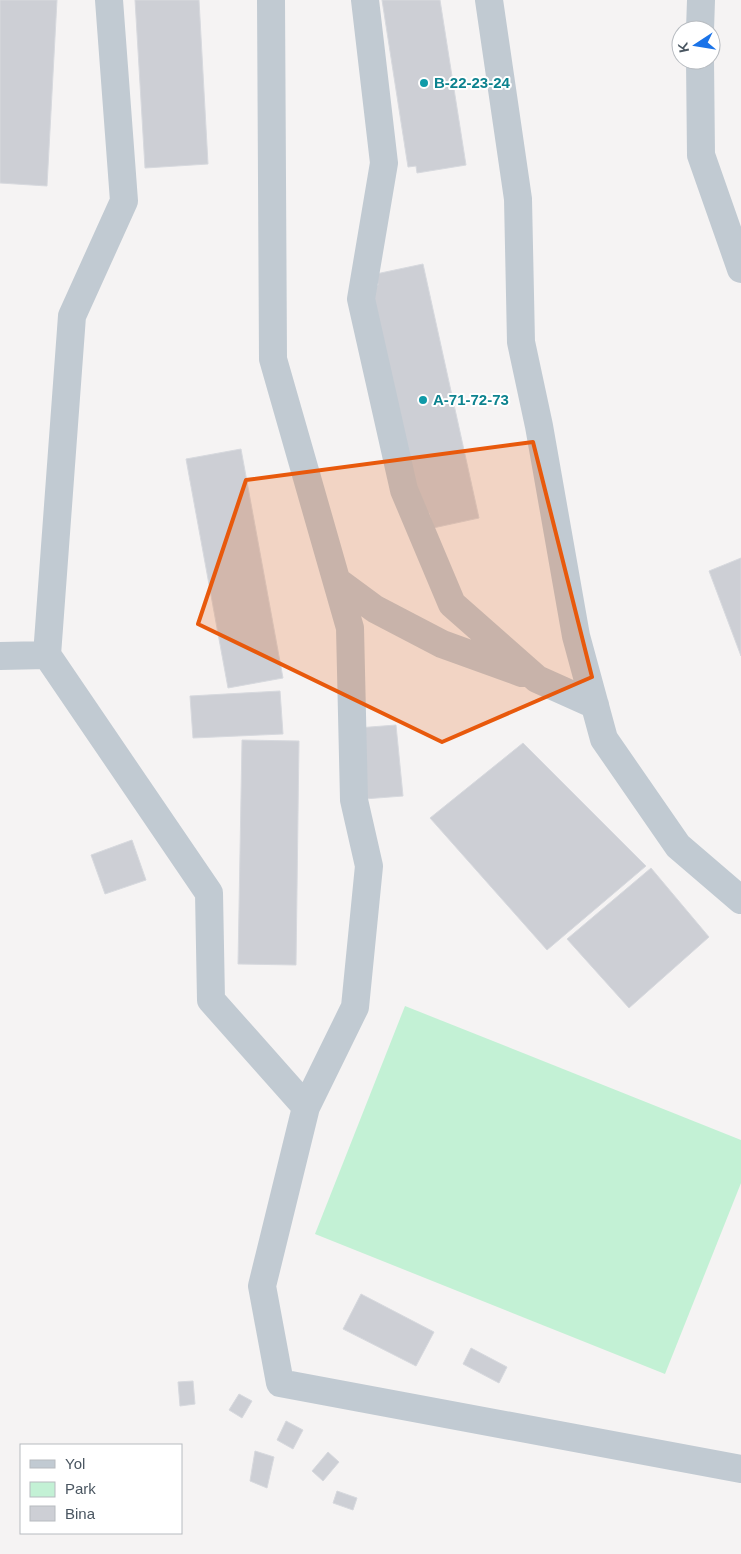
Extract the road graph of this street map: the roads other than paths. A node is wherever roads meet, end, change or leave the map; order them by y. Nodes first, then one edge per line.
1 (109, 0) edge
2 (271, 0) edge
3 (365, 0) edge
4 (489, 0) edge
5 (701, 0) edge
6 (700, 20) edge
7 (700, 70) edge
8 (741, 269) edge
9 (337, 581) junction
10 (0, 656) edge
11 (47, 656) junction
12 (537, 678) junction
13 (595, 705) junction
14 (741, 900) edge
15 (306, 1108) junction
16 (741, 1469) edge

1 - 11 street
2 - 9 street
3 - 12 street
4 - 13 street
5 - 6 street
7 - 8 street
9 - 12 street
9 - 15 street
10 - 11 street
11 - 15 street
12 - 13 street
13 - 14 street
15 - 16 street

